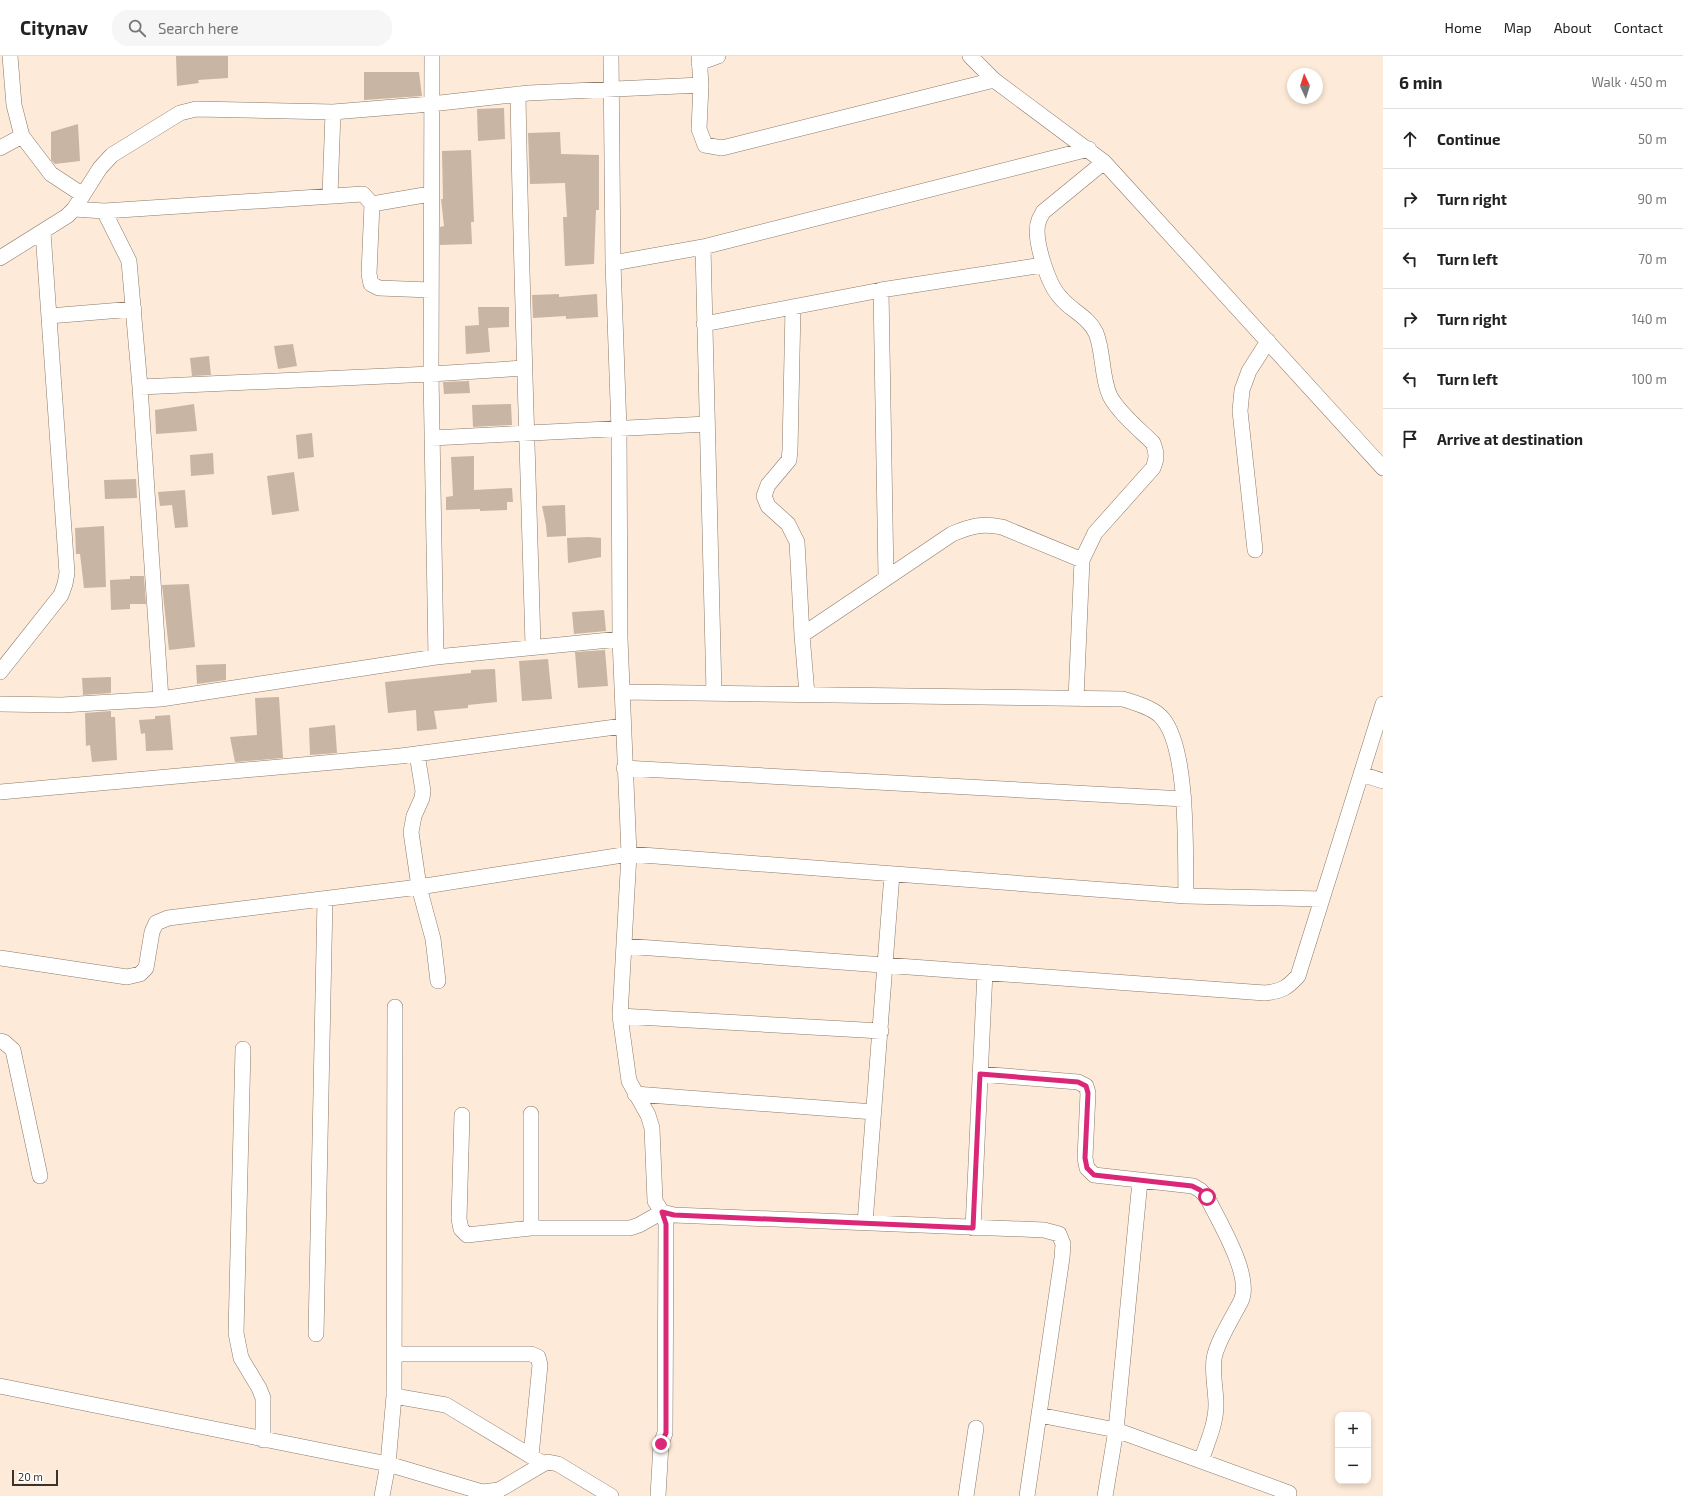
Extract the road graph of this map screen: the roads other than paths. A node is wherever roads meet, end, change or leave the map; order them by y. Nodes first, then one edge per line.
1 (10, 56) edge
2 (432, 56) edge
3 (611, 56) edge
4 (718, 56) edge
5 (970, 56) edge
6 (699, 59) edge
7 (994, 80) junction
8 (701, 85) junction
9 (611, 88) junction
10 (518, 94) junction
11 (431, 104) junction
12 (333, 112) junction
13 (22, 136) junction
14 (0, 148) edge
15 (1089, 149) junction
16 (1104, 162) junction
17 (430, 194) junction
18 (83, 195) junction
19 (330, 196) junction
20 (372, 204) junction
21 (74, 209) junction
22 (104, 211) junction
23 (43, 232) junction
24 (703, 247) junction
25 (0, 258) edge
26 (613, 263) junction
27 (1043, 265) junction
28 (430, 290) junction
29 (881, 290) junction
30 (793, 307) junction
31 (134, 309) junction
32 (49, 316) junction
33 (704, 324) junction
34 (1268, 341) junction
35 (524, 368) junction
36 (431, 374) junction
37 (140, 387) junction
38 (707, 424) junction
39 (619, 429) junction
40 (527, 432) junction
41 (432, 438) junction
42 (1383, 468) edge
43 (1255, 550) dead end
44 (1082, 560) junction
45 (886, 578) junction
46 (802, 635) junction
47 (620, 639) junction
48 (532, 646) junction
49 (436, 657) junction
50 (0, 672) edge
51 (623, 692) junction
52 (714, 693) junction
53 (807, 694) junction
54 (161, 699) junction
55 (1076, 699) junction
56 (0, 704) edge
57 (1383, 704) edge
58 (623, 726) junction
59 (417, 754) junction
60 (624, 768) junction
61 (1361, 774) junction
62 (1383, 781) edge
63 (0, 792) edge
64 (1184, 799) junction
65 (629, 854) junction
66 (892, 874) junction
67 (419, 887) junction
68 (1186, 896) junction
69 (325, 899) junction
70 (1322, 899) junction
71 (624, 946) junction
72 (0, 958) edge
73 (886, 965) junction
74 (985, 972) junction
75 (438, 981) dead end
76 (395, 1007) dead end
77 (620, 1016) junction
78 (881, 1030) junction
79 (0, 1041) edge
80 (243, 1050) dead end
81 (980, 1074) junction
82 (635, 1094) junction
83 (874, 1112) junction
84 (531, 1114) dead end
85 (462, 1115) dead end
86 (40, 1176) dead end
87 (1140, 1181) junction
88 (662, 1212) junction
89 (865, 1223) junction
90 (531, 1228) junction
91 (973, 1228) junction
92 (316, 1334) dead end
93 (394, 1354) junction
94 (0, 1386) edge
95 (394, 1396) junction
96 (1039, 1415) junction
97 (976, 1428) dead end
98 (1116, 1430) junction
99 (263, 1440) junction
100 (537, 1460) junction
101 (1200, 1461) junction
102 (388, 1464) junction
103 (1289, 1493) dead end
104 (382, 1496) edge
105 (611, 1496) edge
106 (658, 1496) edge
107 (966, 1496) edge
108 (1027, 1496) edge
109 (1105, 1496) edge

1 - 13 street
2 - 11 street
3 - 9 street
4 - 6 street
5 - 7 street
6 - 8 street
7 - 8 street
7 - 15 street
8 - 9 street
9 - 10 street
9 - 26 street
10 - 11 street
10 - 35 street
11 - 12 street
11 - 17 street
12 - 18 street
12 - 19 street
13 - 14 street
13 - 18 street
15 - 16 street
15 - 24 street
16 - 27 street
16 - 34 street
17 - 20 street
17 - 28 street
18 - 21 street
19 - 20 street
19 - 22 street
20 - 28 street
21 - 22 street
21 - 23 street
22 - 31 street
23 - 25 street
23 - 32 street
24 - 26 street
24 - 33 street
26 - 39 street
27 - 29 street
27 - 44 street
28 - 36 street
29 - 30 street
29 - 45 street
30 - 33 street
30 - 46 street
31 - 32 street
31 - 37 street
32 - 50 street
33 - 38 street
34 - 42 street
34 - 43 street
35 - 36 street
35 - 40 street
36 - 37 street
36 - 41 street
37 - 54 street
38 - 39 street
38 - 52 street
39 - 40 street
39 - 47 street
40 - 41 street
40 - 48 street
41 - 49 street
44 - 45 street
44 - 55 street
45 - 46 street
46 - 53 street
47 - 48 street
47 - 51 street
48 - 49 street
49 - 54 street
51 - 52 street
51 - 58 street
52 - 53 street
53 - 55 street
54 - 56 street
55 - 64 street
57 - 61 street
58 - 59 street
58 - 60 street
59 - 63 street
59 - 67 street
60 - 64 street
60 - 65 street
61 - 62 street
61 - 70 street
64 - 68 street
65 - 66 street
65 - 67 street
65 - 71 street
66 - 68 street
66 - 73 street
67 - 69 street
67 - 75 street
68 - 70 street
69 - 72 street
69 - 92 street
70 - 74 street
71 - 73 street
71 - 77 street
73 - 74 street
73 - 78 street
74 - 81 street
76 - 93 street
77 - 78 street
77 - 82 street
78 - 83 street
79 - 86 street
80 - 99 street
81 - 87 street
81 - 91 street
82 - 83 street
82 - 88 street
83 - 89 street
84 - 90 street
85 - 90 street
87 - 98 street
87 - 101 street
88 - 89 street
88 - 90 street
88 - 106 street
89 - 91 street
91 - 96 street
93 - 95 street
93 - 100 street
94 - 99 street
95 - 100 street
95 - 102 street
96 - 98 street
96 - 108 street
97 - 107 street
98 - 101 street
98 - 109 street
99 - 102 street
100 - 102 street
100 - 105 street
101 - 103 street
102 - 104 street

